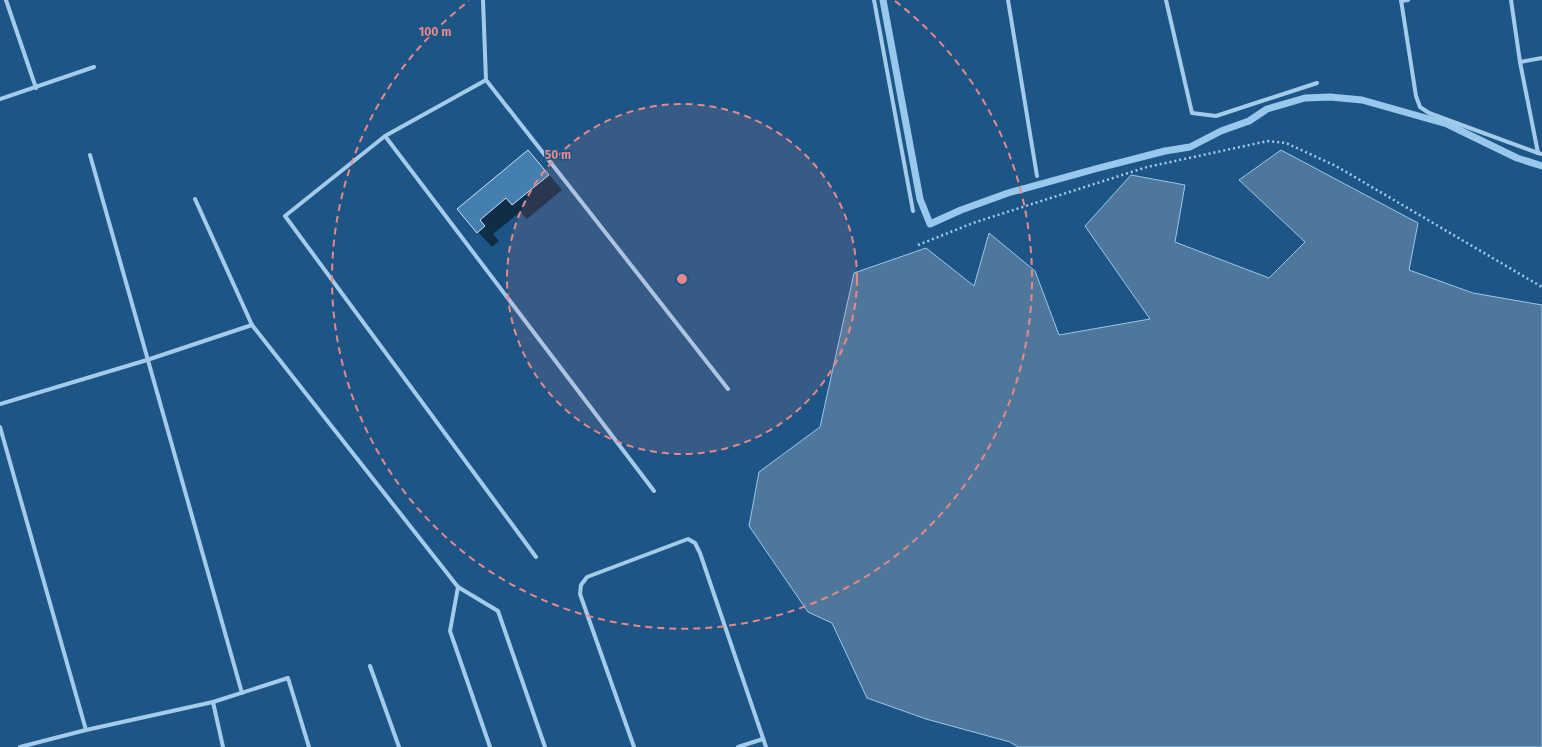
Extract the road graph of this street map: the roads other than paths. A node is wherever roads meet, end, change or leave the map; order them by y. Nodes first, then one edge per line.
1 (6, 0) edge
2 (483, 0) edge
3 (874, 0) edge
4 (1008, 0) edge
5 (1166, 0) edge
6 (1401, 0) edge
7 (1408, 0) edge
8 (1511, 0) edge
9 (1542, 58) edge
10 (1520, 62) junction
11 (94, 67) dead end
12 (486, 80) junction
13 (1317, 83) dead end
14 (36, 88) junction
15 (0, 99) edge
16 (385, 136) junction
17 (1540, 153) edge
18 (90, 155) dead end
19 (1037, 176) dead end
20 (194, 199) dead end
21 (913, 211) dead end
22 (252, 325) junction
23 (147, 360) junction
24 (728, 389) dead end
25 (0, 404) edge
26 (0, 427) edge
27 (654, 491) dead end
28 (536, 557) dead end
29 (458, 588) junction
30 (370, 666) dead end
31 (242, 693) junction
32 (213, 702) junction
33 (86, 730) junction
34 (763, 739) junction
35 (20, 747) edge
36 (223, 747) edge
37 (309, 747) edge
38 (400, 747) edge
39 (490, 747) edge
40 (545, 747) edge
41 (634, 747) edge
42 (738, 747) edge
43 (766, 747) edge

1 - 14 street
2 - 12 street
3 - 21 street
4 - 19 street
5 - 13 street
6 - 7 street
6 - 17 street
8 - 10 street
9 - 10 street
10 - 17 street
11 - 14 street
12 - 16 street
12 - 24 street
14 - 15 street
16 - 27 street
16 - 28 street
18 - 23 street
20 - 22 street
22 - 23 street
22 - 29 street
23 - 25 street
23 - 31 street
26 - 33 street
29 - 39 street
29 - 40 street
30 - 38 street
31 - 32 street
31 - 37 street
32 - 33 street
32 - 36 street
33 - 35 street
34 - 41 street
34 - 42 street
34 - 43 street

